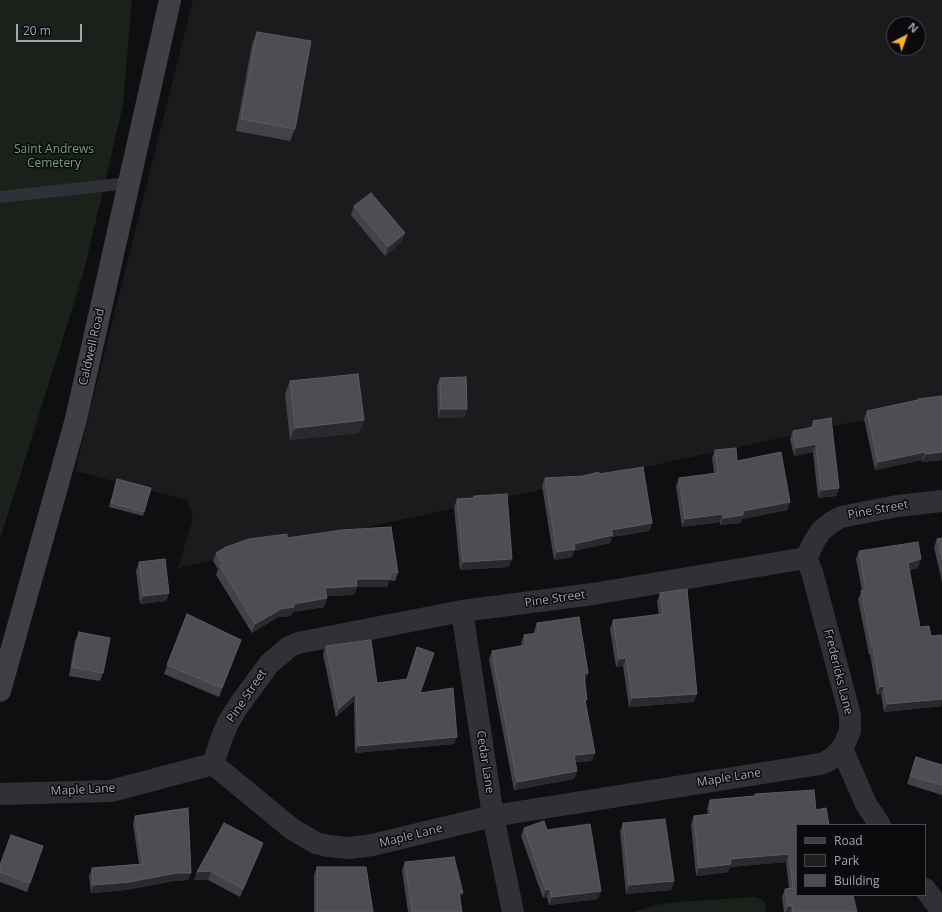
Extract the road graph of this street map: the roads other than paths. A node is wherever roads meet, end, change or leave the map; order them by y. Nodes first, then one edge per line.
1 (170, 0) edge
2 (129, 184) junction
3 (0, 197) edge
4 (942, 501) edge
5 (806, 558) junction
6 (462, 611) junction
7 (0, 691) edge
8 (842, 749) junction
9 (213, 764) junction
10 (0, 794) edge
11 (493, 816) junction
12 (879, 824) edge
13 (926, 890) edge
14 (942, 911) edge
15 (513, 912) edge

1 - 2 street, Caldwell Road
2 - 3 lane
2 - 7 street, Caldwell Road
4 - 5 street, Pine Street
5 - 6 street, Pine Street
5 - 8 street, Fredericks Lane
6 - 9 street, Pine Street
6 - 11 street, Cedar Lane
8 - 11 street, Maple Lane
8 - 12 street
9 - 10 street, Maple Lane
9 - 11 street, Maple Lane
11 - 15 street, Cedar Lane
13 - 14 street

